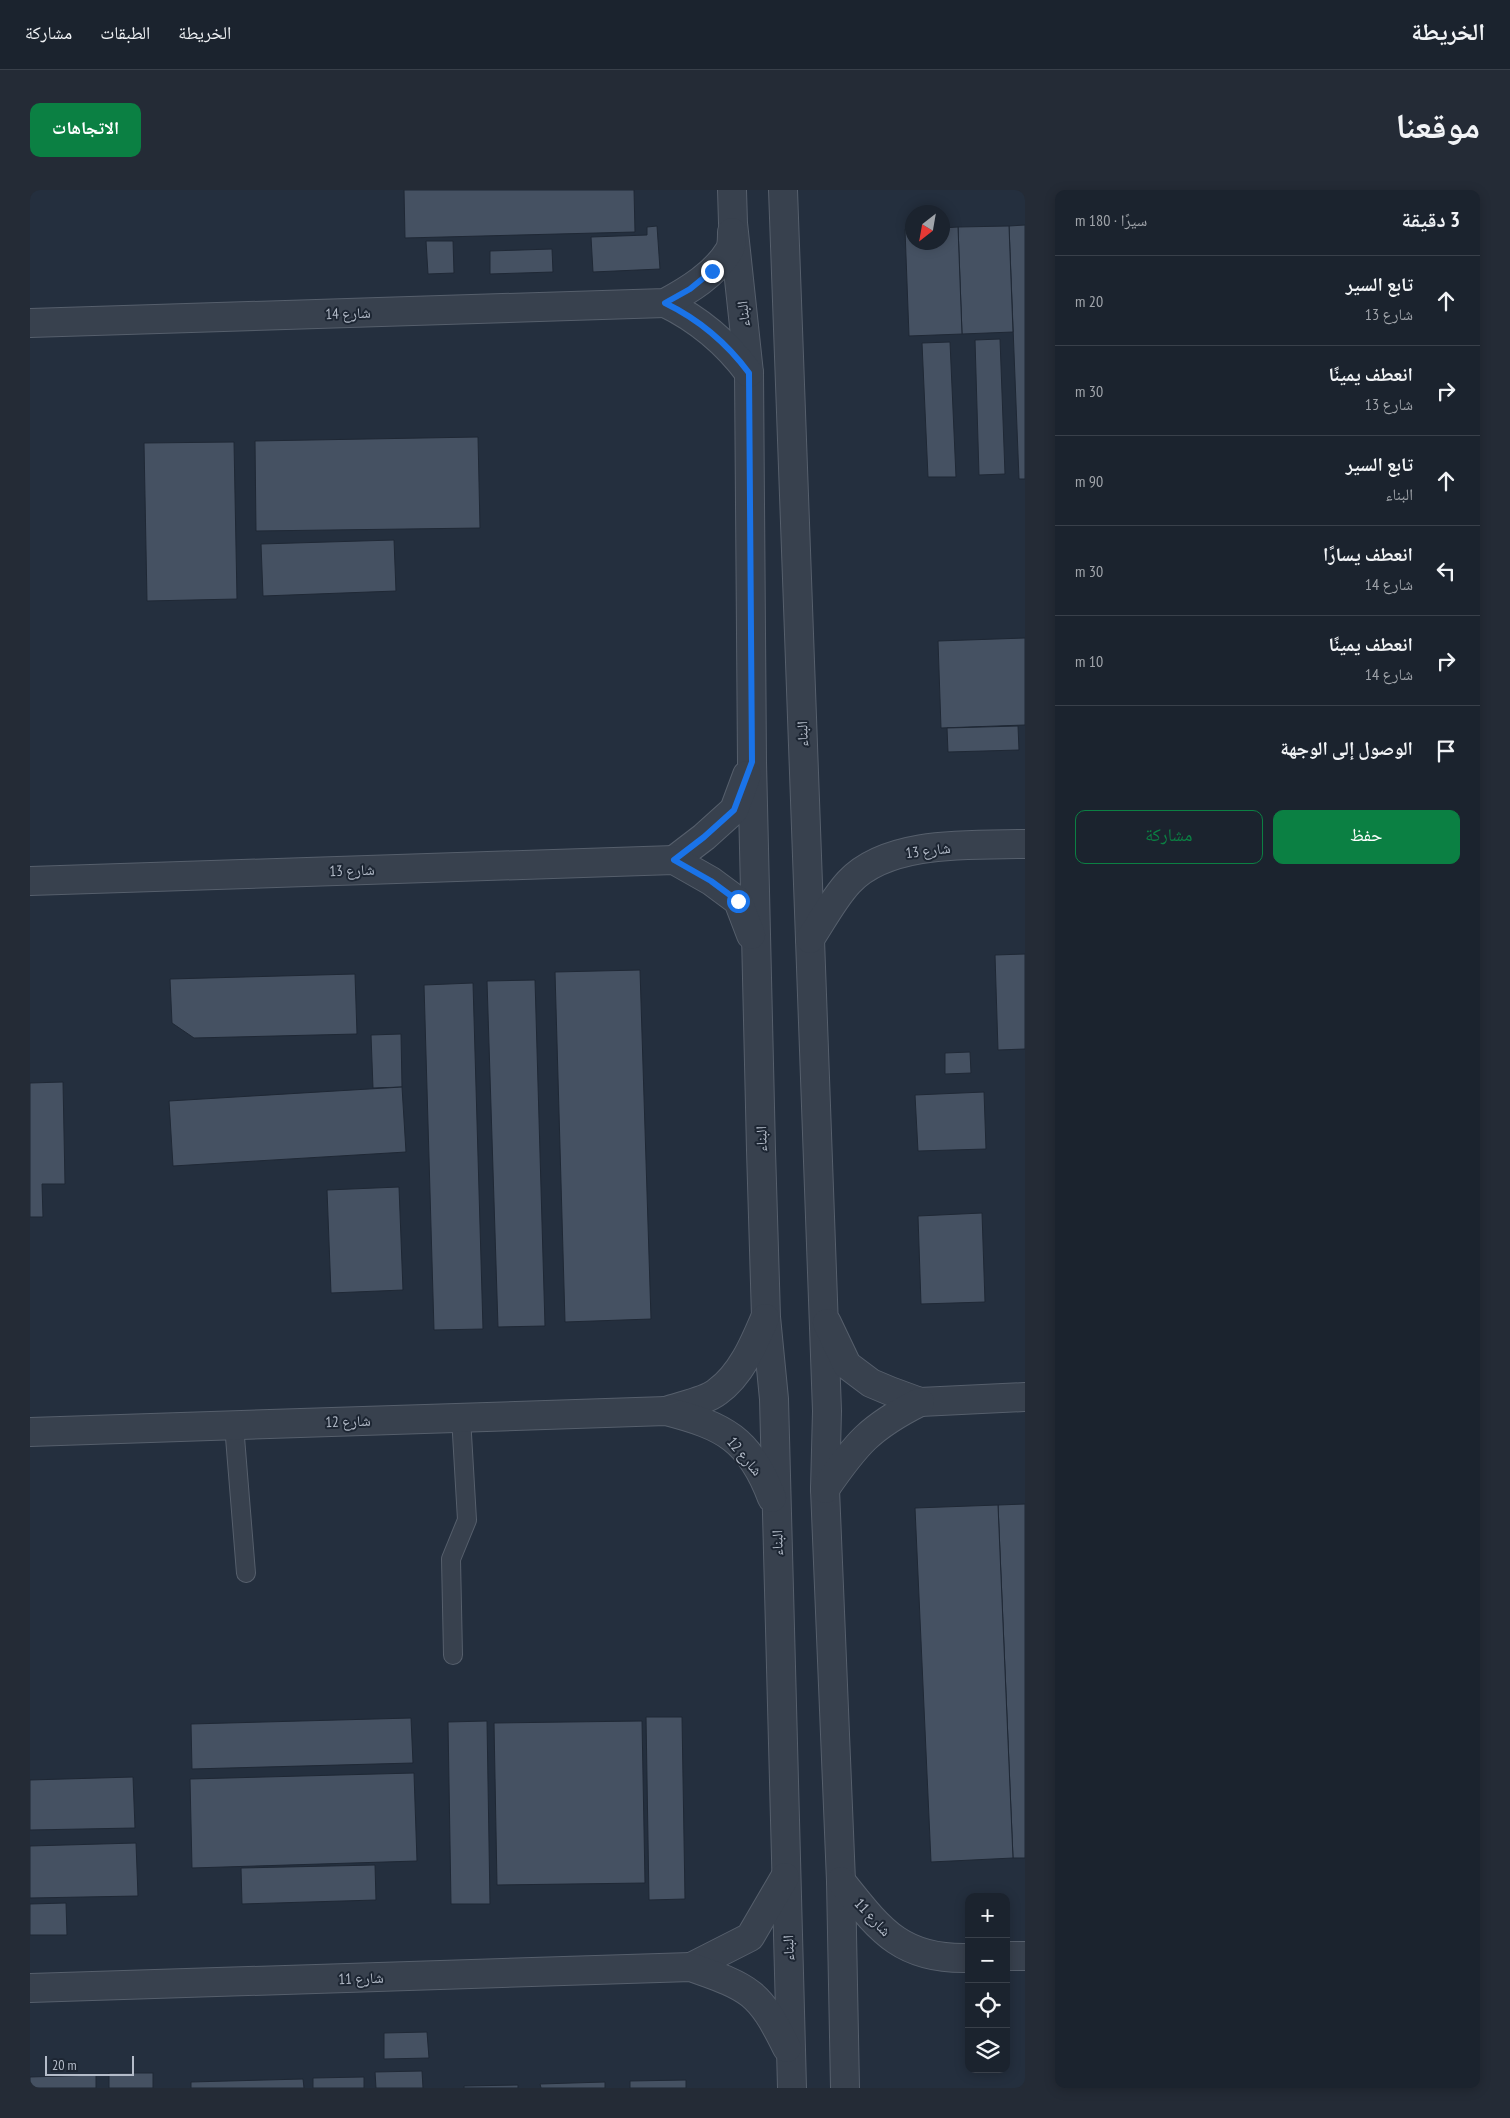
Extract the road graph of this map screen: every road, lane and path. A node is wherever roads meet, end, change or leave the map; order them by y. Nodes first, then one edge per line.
1 (732, 190) edge
2 (783, 190) edge
3 (733, 223) junction
4 (665, 303) junction
5 (30, 323) edge
6 (749, 373) junction
7 (752, 762) junction
8 (1025, 844) edge
9 (674, 860) junction
10 (30, 881) edge
11 (810, 939) junction
12 (758, 958) junction
13 (822, 1313) junction
14 (766, 1317) junction
15 (1025, 1397) edge
16 (920, 1402) junction
17 (666, 1411) junction
18 (461, 1418) junction
19 (234, 1425) junction
20 (30, 1432) edge
21 (825, 1489) junction
22 (776, 1511) junction
23 (246, 1573) dead end
24 (453, 1655) dead end
25 (786, 1875) junction
26 (841, 1881) junction
27 (1010, 1956) edge
28 (1025, 1956) edge
29 (965, 1958) edge
30 (691, 1967) junction
31 (30, 1988) edge
32 (791, 2056) junction
33 (792, 2088) edge
34 (845, 2088) edge

1 - 3 street, البناء
2 - 11 street, البناء
3 - 4 street, شارع 14
3 - 6 street, البناء
4 - 5 street, شارع 14
4 - 6 street, شارع 14
6 - 7 street, البناء
7 - 9 street
7 - 12 street, البناء
8 - 11 street, شارع 13
9 - 10 street, شارع 13
9 - 12 street
11 - 13 street, البناء
12 - 14 street, البناء
13 - 16 street
13 - 21 street, البناء
14 - 17 street, شارع 12
14 - 22 street, البناء
15 - 16 street
16 - 21 street
17 - 18 street, شارع 12
17 - 22 street, شارع 12
18 - 19 street, شارع 12
18 - 24 lane
19 - 20 street, شارع 12
19 - 23 lane
21 - 26 street, البناء
22 - 25 street, البناء
25 - 30 street, شارع 11
25 - 32 street, البناء
26 - 29 street, شارع 11
26 - 34 street, البناء
27 - 28 street
30 - 31 street, شارع 11
30 - 32 street, شارع 11
32 - 33 street, البناء

